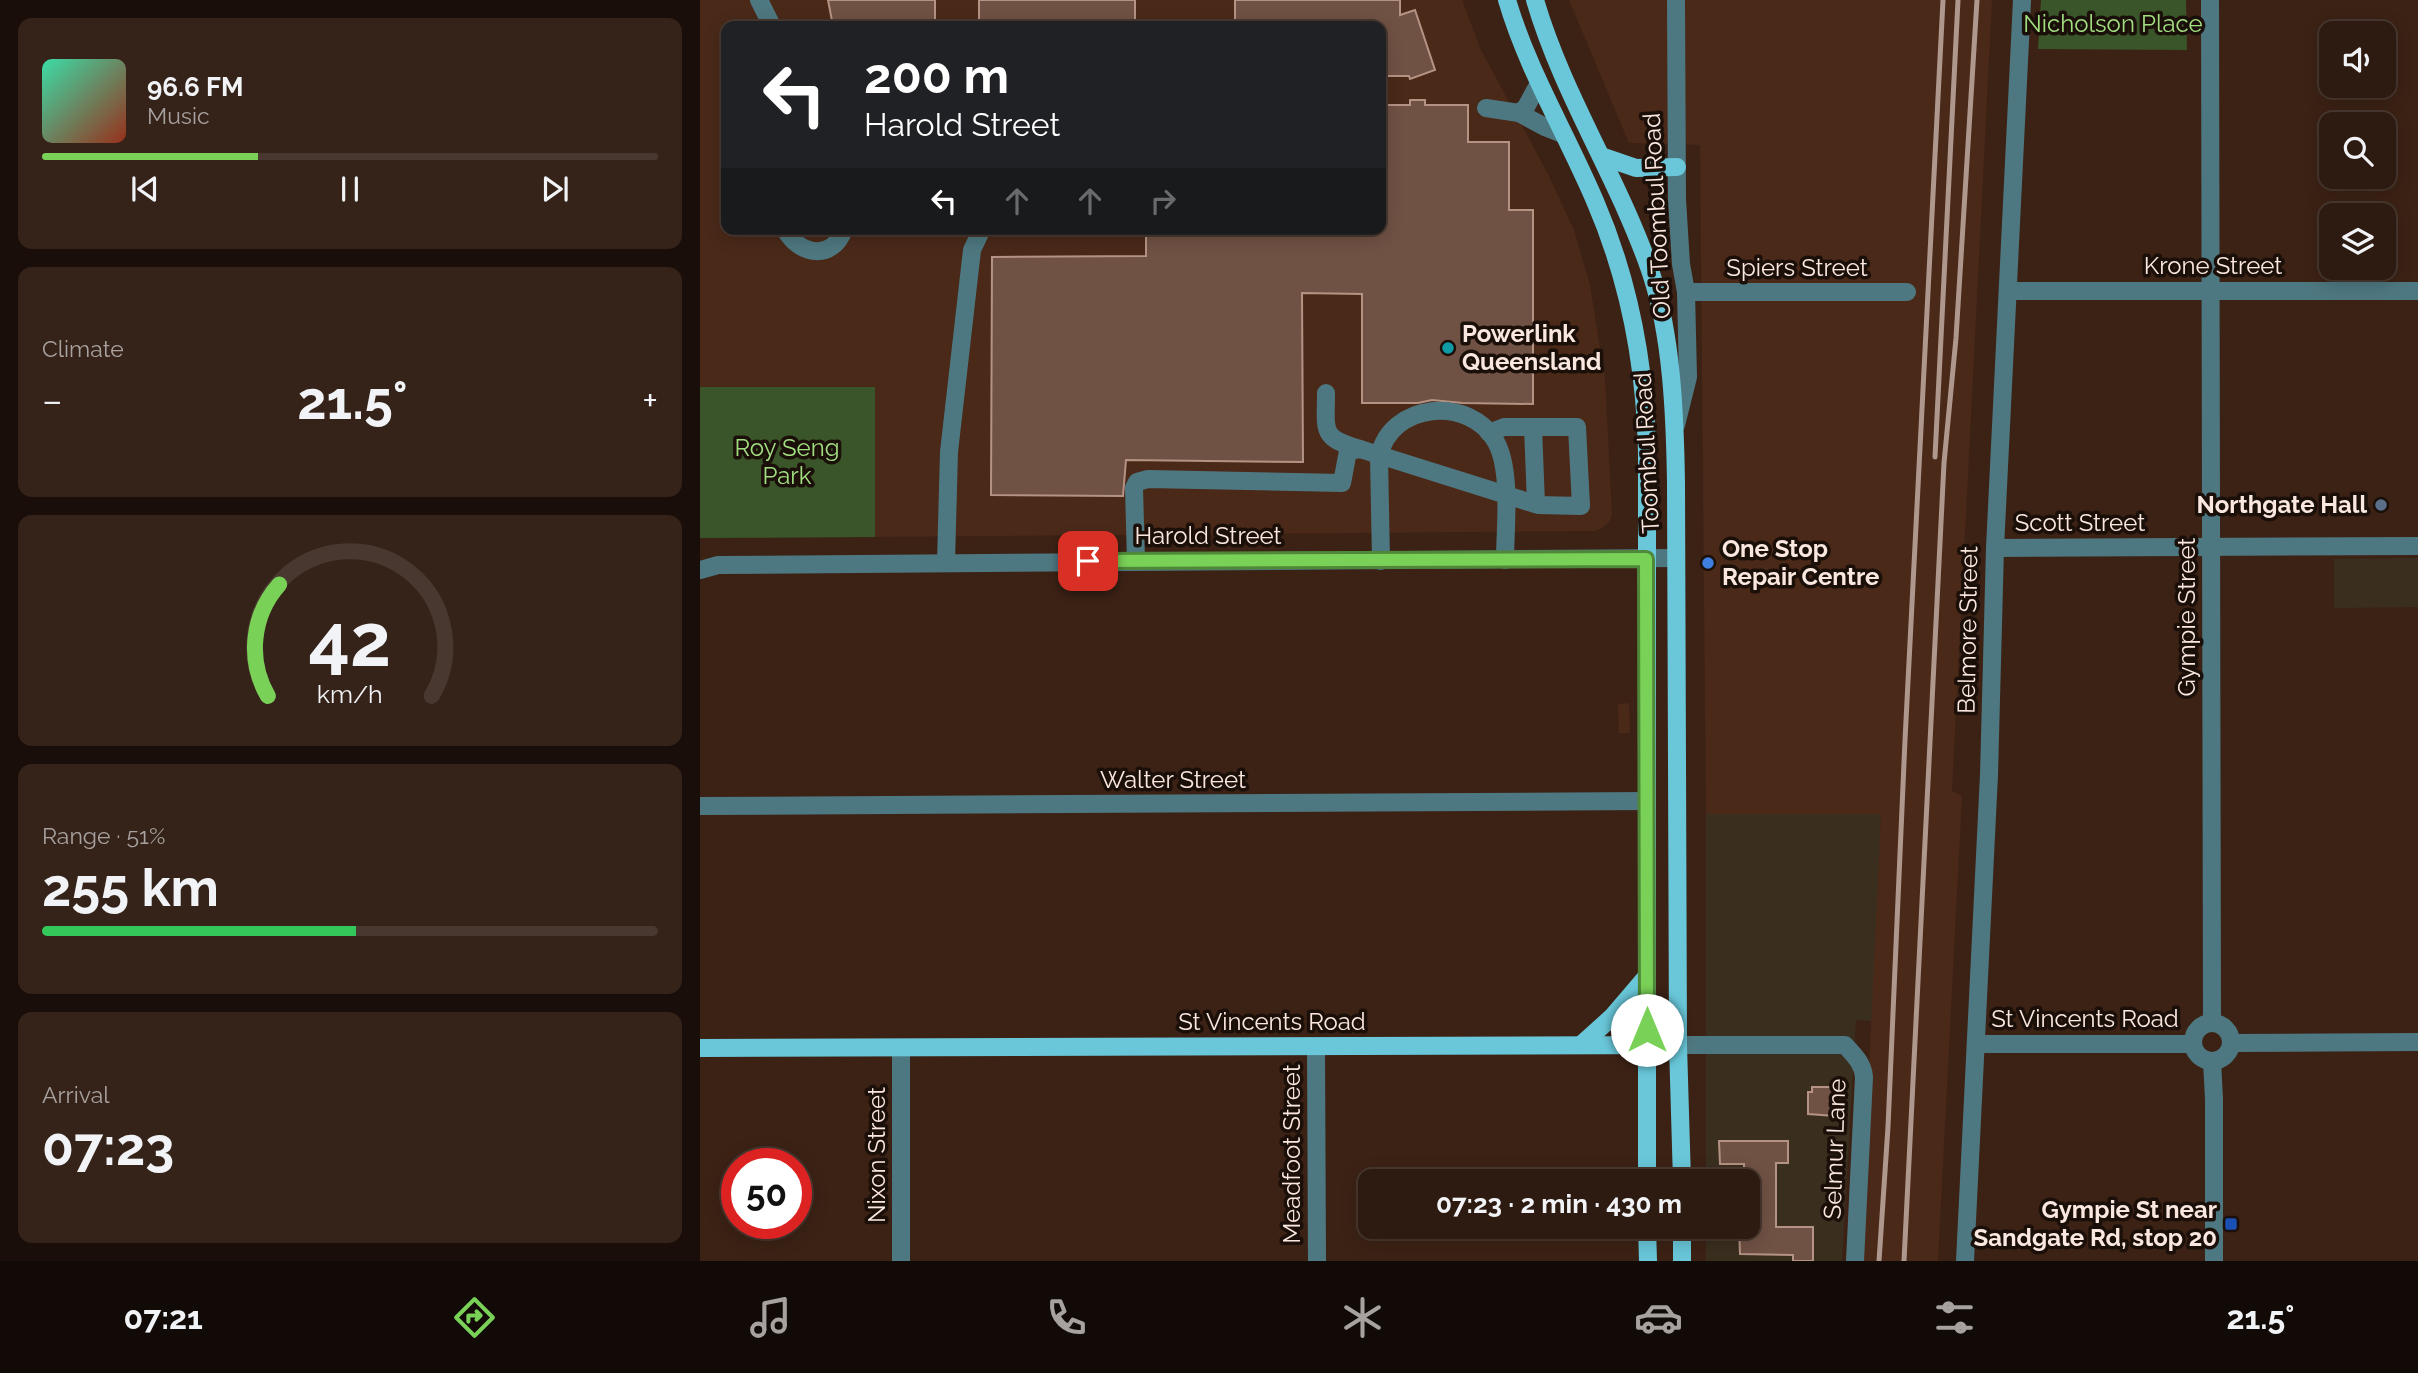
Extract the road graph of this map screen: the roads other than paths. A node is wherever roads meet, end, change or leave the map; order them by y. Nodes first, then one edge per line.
1 (759, 0) edge
2 (1507, 0) edge
3 (1535, 0) edge
4 (1676, 0) edge
5 (2022, 0) edge
6 (2210, 0) edge
7 (770, 21) edge
8 (1538, 85) junction
9 (1486, 108) dead end
10 (1520, 113) junction
11 (1563, 134) junction
12 (1601, 156) junction
13 (1677, 167) junction
14 (789, 235) edge
15 (840, 235) edge
16 (979, 235) edge
17 (2210, 291) junction
18 (2418, 291) edge
19 (1686, 292) junction
20 (1907, 292) dead end
21 (2008, 292) junction
22 (1326, 393) dead end
23 (1533, 427) junction
24 (1675, 427) junction
25 (1489, 433) junction
26 (1360, 449) junction
27 (1379, 457) junction
28 (1505, 495) junction
29 (1536, 504) junction
30 (2418, 546) edge
31 (2212, 547) junction
32 (1995, 548) junction
33 (1676, 558) junction
34 (1646, 559) junction
35 (1136, 561) junction
36 (1381, 561) junction
37 (1505, 561) junction
38 (947, 562) junction
39 (700, 570) edge
40 (1647, 802) junction
41 (700, 806) edge
42 (1647, 976) junction
43 (2212, 1023) junction
44 (2418, 1042) edge
45 (2231, 1043) junction
46 (1977, 1044) junction
47 (2193, 1044) junction
48 (1581, 1045) junction
49 (1647, 1045) junction
50 (1678, 1045) junction
51 (1845, 1045) joint
52 (1316, 1047) junction
53 (700, 1048) edge
54 (901, 1048) junction
55 (2212, 1061) junction
56 (1647, 1169) edge
57 (1682, 1169) edge
58 (1647, 1239) edge
59 (1682, 1239) edge
60 (901, 1261) edge
61 (1317, 1261) edge
62 (1648, 1261) edge
63 (1682, 1261) edge
64 (1855, 1261) edge
65 (1965, 1261) edge
66 (2214, 1261) edge

1 - 7 street
2 - 8 main road, Toombul Road
3 - 12 main road, Toombul Road
4 - 13 street, Old Toombul Road
5 - 21 street, Belmore Street
6 - 17 street, Gympie Street
8 - 10 street
8 - 11 main road, Toombul Road
9 - 10 street
10 - 11 street
11 - 34 main road, Toombul Road
12 - 13 main road
12 - 24 main road, Toombul Road
13 - 19 street, Old Toombul Road
14 - 15 street
16 - 38 street
17 - 18 street, Krone Street
17 - 21 street, Krone Street
17 - 31 street, Gympie Street
19 - 20 street, Spiers Street
19 - 24 street, Old Toombul Road
21 - 32 street, Belmore Street
22 - 26 street
23 - 25 street
23 - 29 street
23 - 29 street
24 - 33 main road, Toombul Road
25 - 27 street
25 - 28 street
26 - 27 street
26 - 35 street
27 - 28 street
27 - 36 street
28 - 29 street
28 - 37 street
30 - 31 street, Scott Street
31 - 32 street, Scott Street
31 - 43 street, Gympie Street
32 - 46 street, Belmore Street
33 - 34 street, Harold Street
33 - 50 main road, Toombul Road
34 - 37 street, Harold Street
34 - 40 main road, Toombul Road
35 - 36 street, Harold Street
35 - 38 street, Harold Street
36 - 37 street, Harold Street
38 - 39 street, Harold Street
40 - 41 street, Walter Street
40 - 42 main road, Toombul Road
42 - 48 main road
42 - 49 main road, Toombul Road
43 - 45 street
43 - 47 street
44 - 45 street
45 - 55 street
46 - 47 street, St Vincents Road
46 - 65 street, Belmore Street
47 - 55 street
48 - 49 main road, St Vincents Road
48 - 52 main road, St Vincents Road
49 - 50 main road, St Vincents Road
49 - 56 main road, Toombul Road
50 - 51 street, St Vincents Road
50 - 57 main road, Toombul Road
51 - 64 street, Selmur Lane
52 - 54 main road, St Vincents Road
52 - 61 street, Meadfoot Street
53 - 54 main road, St Vincents Road
54 - 60 street, Nixon Street
55 - 66 street
58 - 62 main road
59 - 63 main road

